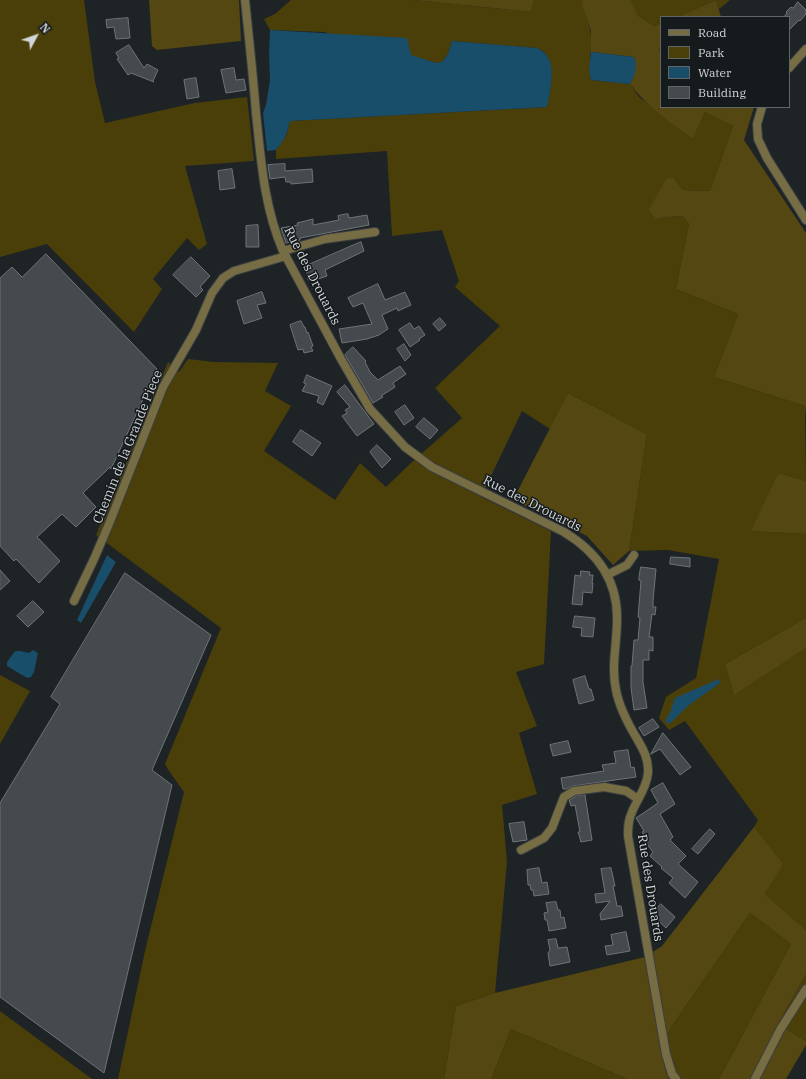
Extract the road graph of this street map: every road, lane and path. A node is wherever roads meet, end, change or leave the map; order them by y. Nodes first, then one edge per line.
1 (245, 0) edge
2 (806, 48) edge
3 (790, 67) edge
4 (762, 108) edge
5 (806, 220) edge
6 (375, 232) dead end
7 (284, 254) junction
8 (634, 555) dead end
9 (607, 575) junction
10 (74, 601) dead end
11 (638, 799) junction
12 (521, 850) dead end
13 (806, 989) edge
14 (676, 1079) edge
15 (755, 1079) edge

1 - 7 street, Rue des Drouards
2 - 3 street
4 - 5 street
6 - 7 street, Chemin de la Grande Piece
7 - 9 street, Rue des Drouards
7 - 10 street, Chemin de la Grande Piece
8 - 9 street
9 - 11 street, Rue des Drouards
11 - 12 street
11 - 14 street, Rue des Drouards
13 - 15 street

